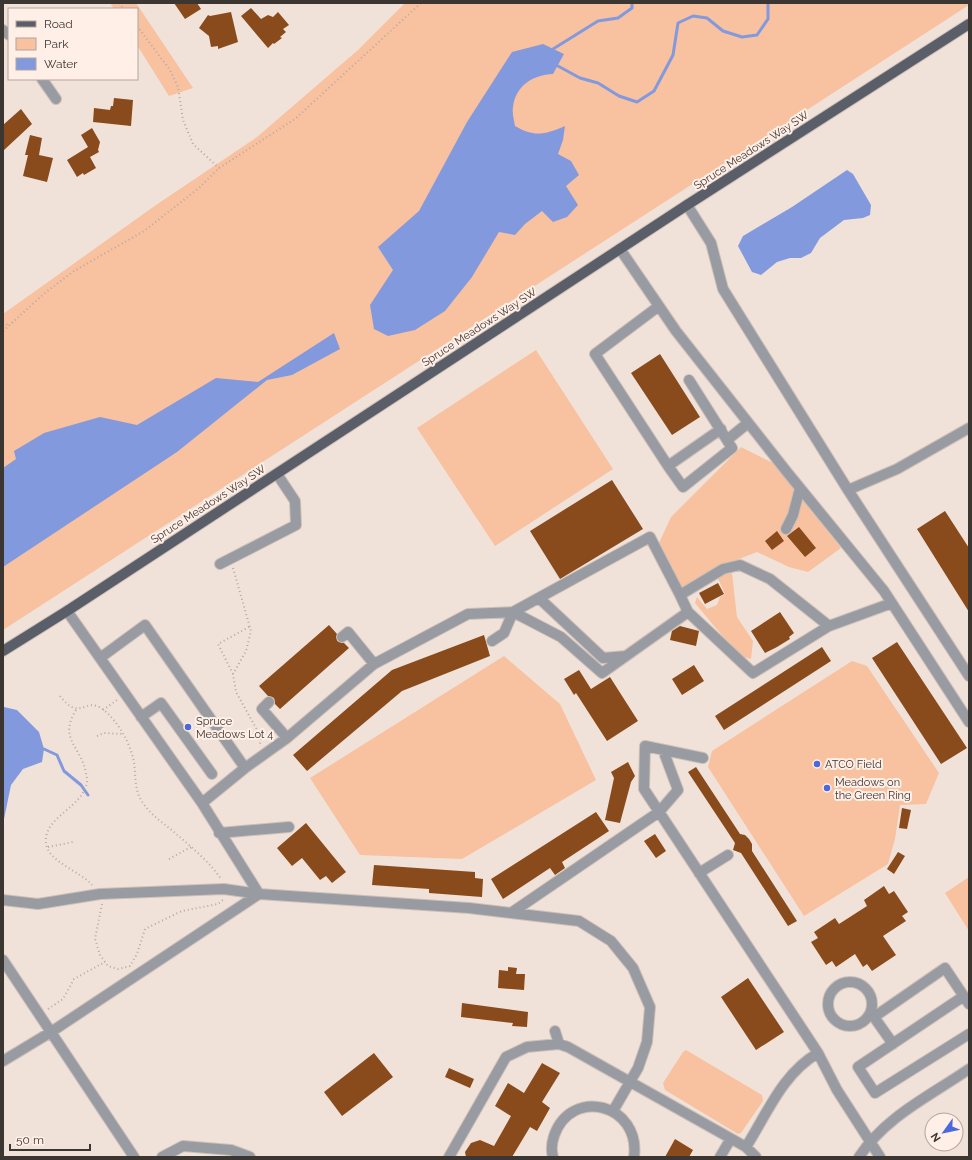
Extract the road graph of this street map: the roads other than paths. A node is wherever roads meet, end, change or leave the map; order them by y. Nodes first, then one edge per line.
1 (969, 24) edge
2 (43, 80) edge
3 (56, 99) dead end
4 (687, 205) junction
5 (620, 249) junction
6 (658, 306) junction
7 (688, 380) dead end
8 (748, 423) junction
9 (969, 428) edge
10 (721, 429) junction
11 (727, 440) junction
12 (668, 466) junction
13 (277, 474) junction
14 (800, 488) junction
15 (848, 490) junction
16 (786, 530) dead end
17 (220, 564) dead end
18 (680, 595) junction
19 (539, 598) junction
20 (892, 603) junction
21 (67, 611) junction
22 (513, 612) junction
23 (688, 612) junction
24 (828, 626) junction
25 (342, 637) dead end
26 (492, 641) dead end
27 (3, 651) edge
28 (626, 656) junction
29 (100, 658) junction
30 (374, 664) junction
31 (969, 676) edge
32 (268, 702) dead end
33 (141, 717) junction
34 (969, 722) edge
35 (287, 738) junction
36 (663, 750) junction
37 (703, 758) dead end
38 (245, 768) junction
39 (212, 774) dead end
40 (202, 803) junction
41 (659, 812) junction
42 (289, 827) dead end
43 (219, 833) junction
44 (728, 855) dead end
45 (699, 873) junction
46 (259, 894) junction
47 (3, 900) edge
48 (511, 913) junction
49 (3, 960) edge
50 (966, 1000) edge
51 (872, 1015) junction
52 (555, 1031) dead end
53 (51, 1032) junction
54 (969, 1034) edge
55 (559, 1044) junction
56 (893, 1044) junction
57 (818, 1053) junction
58 (3, 1061) edge
59 (969, 1070) edge
60 (630, 1082) junction
61 (613, 1111) junction
62 (730, 1140) junction
63 (870, 1141) junction
64 (746, 1147) junction
65 (134, 1157) edge
66 (162, 1157) edge
67 (250, 1157) edge
68 (449, 1157) edge
69 (553, 1157) edge
70 (634, 1157) edge
71 (720, 1157) edge
72 (756, 1157) edge
73 (859, 1157) edge
74 (880, 1157) edge

1 - 4 main road, Spruce Meadows Way SW
2 - 3 street
4 - 5 main road, Spruce Meadows Way SW
4 - 15 street
5 - 6 street
5 - 13 main road, Spruce Meadows Way SW
6 - 8 street
6 - 12 street
7 - 10 street
8 - 11 street
8 - 14 street
9 - 15 street
10 - 11 street
10 - 12 street
11 - 12 street
13 - 17 street
13 - 21 main road, Spruce Meadows Way SW
14 - 16 street
14 - 20 street
15 - 31 street
18 - 19 street
18 - 23 street
18 - 24 street
19 - 22 street
19 - 28 street
20 - 24 street
20 - 34 street
21 - 27 main road, Spruce Meadows Way SW
21 - 29 street
22 - 26 street
22 - 28 street
22 - 30 street
23 - 24 street
23 - 28 street
25 - 30 street
29 - 33 street
29 - 38 street
30 - 35 street
32 - 35 street
33 - 39 street
33 - 40 street
35 - 38 street
36 - 37 street
36 - 41 street
36 - 41 street
38 - 40 street
40 - 43 street
41 - 45 street
41 - 48 street
42 - 43 street
43 - 46 street
44 - 45 street
45 - 57 street
46 - 47 street
46 - 48 street
46 - 53 street
48 - 60 street
49 - 53 street
50 - 51 street
50 - 56 street
51 - 51 street
51 - 56 street
52 - 55 street
53 - 58 street
53 - 65 street
54 - 56 street
55 - 60 street
55 - 68 street
57 - 63 street
57 - 64 street
59 - 63 street
60 - 61 street
60 - 62 street
61 - 69 street
61 - 70 street
62 - 64 street
62 - 71 street
63 - 73 street
63 - 74 street
64 - 72 street
66 - 67 street

